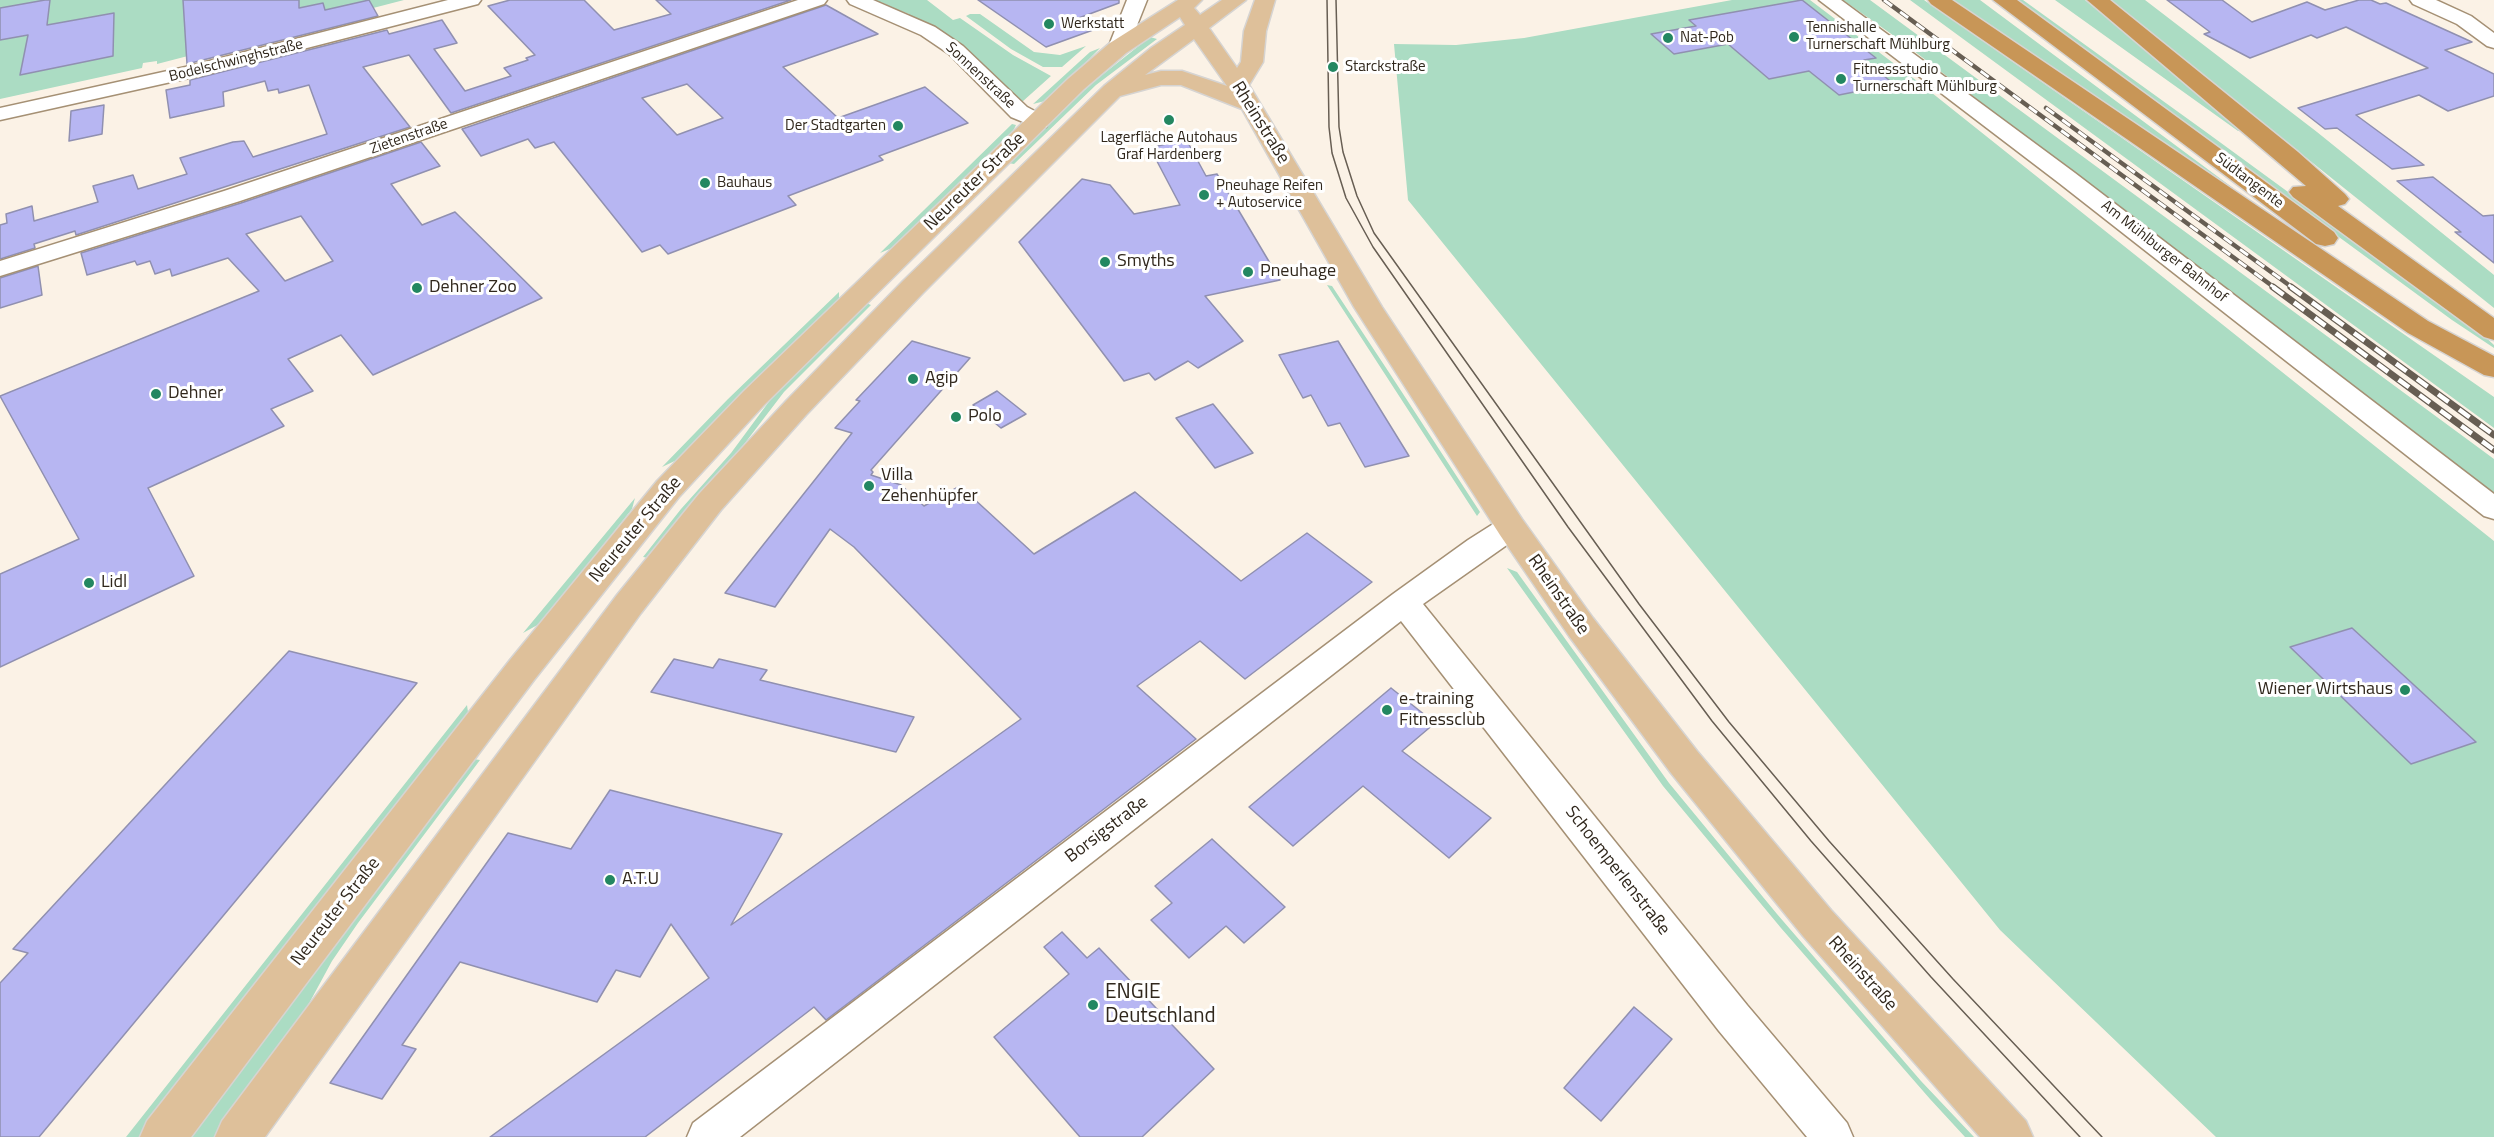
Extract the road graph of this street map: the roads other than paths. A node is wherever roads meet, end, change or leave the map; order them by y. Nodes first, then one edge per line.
1 (471, 0) edge
2 (817, 0) edge
3 (857, 0) edge
4 (1137, 0) edge
5 (1236, 0) edge
6 (1265, 0) edge
7 (1829, 0) edge
8 (1938, 0) edge
9 (2003, 0) edge
10 (2036, 0) edge
11 (2097, 0) edge
12 (2420, 0) edge
13 (1184, 2) edge
14 (1197, 27) junction
15 (2494, 42) edge
16 (1118, 48) junction
17 (2113, 55) dead end
18 (1112, 91) junction
19 (1244, 95) junction
20 (2191, 111) dead end
21 (0, 114) edge
22 (1038, 122) junction
23 (0, 269) edge
24 (2442, 294) junction
25 (2494, 331) edge
26 (2494, 366) edge
27 (2494, 509) edge
28 (1511, 527) junction
29 (1404, 602) junction
30 (163, 1137) edge
31 (238, 1137) edge
32 (707, 1137) edge
33 (1833, 1137) edge
34 (2010, 1137) edge

1 - 21 street, Bodelschwinghstraße
2 - 23 street, Zietenstraße
3 - 22 street, Sonnenstraße
4 - 16 street
5 - 14 main road
6 - 19 main road
7 - 27 street, Am Mühlburger Bahnhof
8 - 26 highway
9 - 26 highway, Südtangente
10 - 17 highway
11 - 24 highway
12 - 15 street
13 - 14 main road, Rheinstraße
13 - 16 main road, Neureuter Straße
14 - 18 main road, Neureuter Straße
14 - 19 main road, Rheinstraße
16 - 22 main road, Neureuter Straße
18 - 19 main road
18 - 31 main road, Neureuter Straße
19 - 28 main road, Rheinstraße
20 - 24 highway, Südtangente
22 - 30 main road, Neureuter Straße
24 - 25 highway, Südtangente
28 - 29 street, Borsigstraße
28 - 34 main road, Rheinstraße
29 - 32 street, Borsigstraße
29 - 33 street, Schoemperlenstraße

